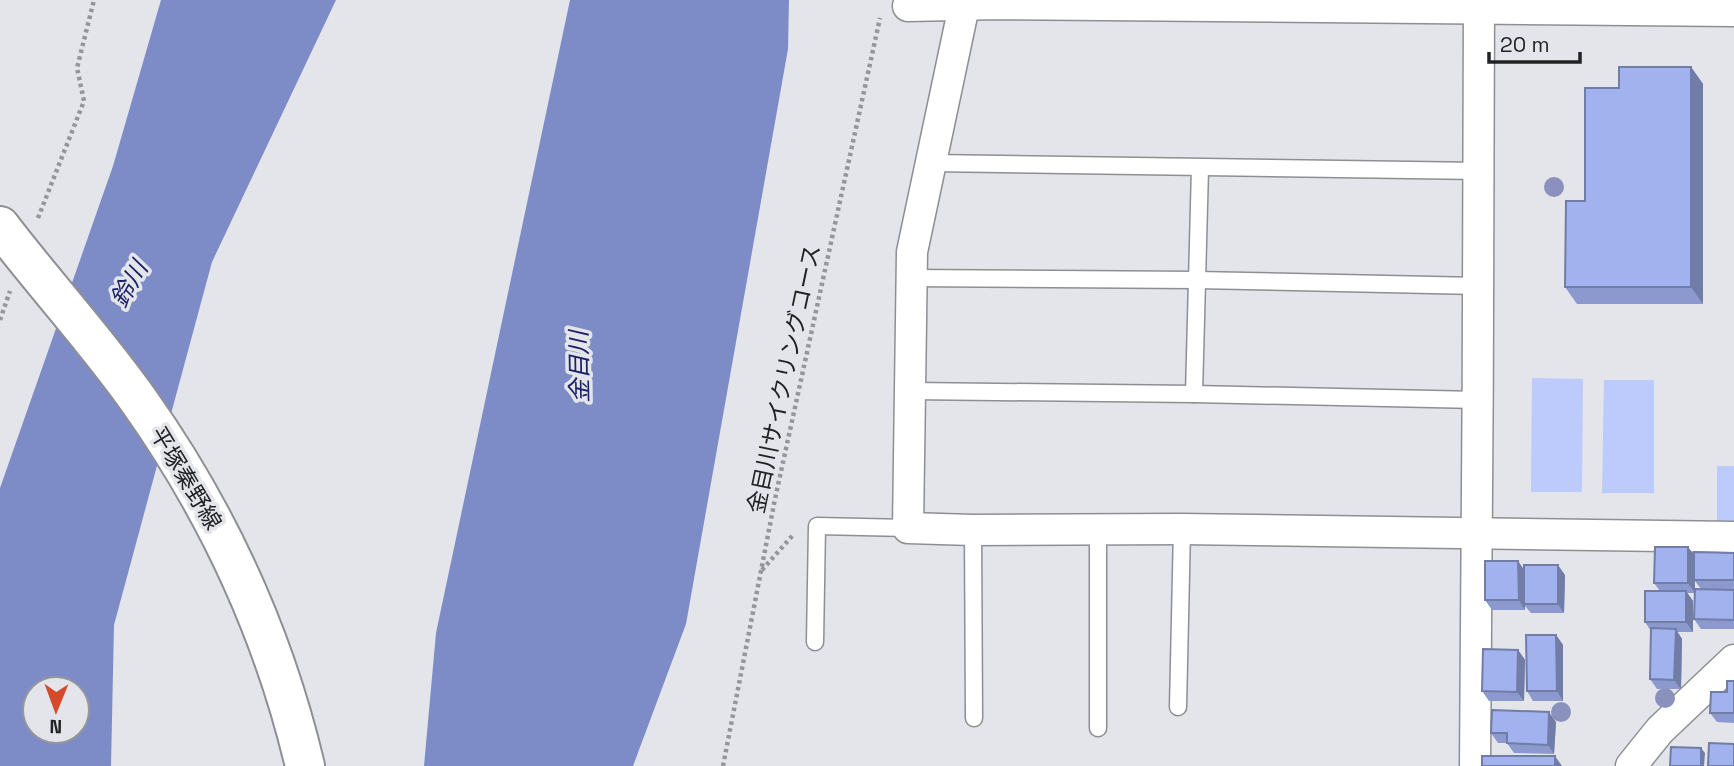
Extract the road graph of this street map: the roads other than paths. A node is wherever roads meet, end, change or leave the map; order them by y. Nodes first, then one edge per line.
1 (999, 2) edge
2 (1479, 5) edge
3 (964, 6) junction
4 (895, 10) road end
5 (1734, 11) edge
6 (932, 163) junction
7 (1200, 168) junction
8 (1480, 171) junction
9 (0, 226) edge
10 (911, 278) junction
11 (1197, 280) junction
12 (1478, 286) junction
13 (911, 391) junction
14 (1194, 394) junction
15 (1478, 400) junction
16 (908, 528) junction
17 (973, 530) junction
18 (1098, 530) junction
19 (1182, 530) junction
20 (1477, 535) junction
21 (1734, 537) edge
22 (815, 642) dead end
23 (1734, 660) edge
24 (1178, 708) dead end
25 (974, 718) dead end
26 (1098, 729) dead end
27 (305, 766) edge
28 (1475, 766) edge
29 (1631, 766) edge

1 - 2 street
1 - 3 street
2 - 5 street
2 - 8 street
3 - 4 street
3 - 6 street
6 - 7 lane
6 - 10 street
7 - 8 lane
7 - 11 lane
8 - 12 street
9 - 27 main road, 平塚秦野線
10 - 11 lane
10 - 13 street
11 - 12 lane
11 - 14 lane
12 - 15 street
13 - 14 lane
13 - 16 street
14 - 15 lane
15 - 20 street
16 - 17 street
16 - 22 lane
17 - 18 street
17 - 25 lane
18 - 19 street
18 - 26 lane
19 - 20 street
19 - 24 lane
20 - 21 street
20 - 28 street
23 - 29 street

